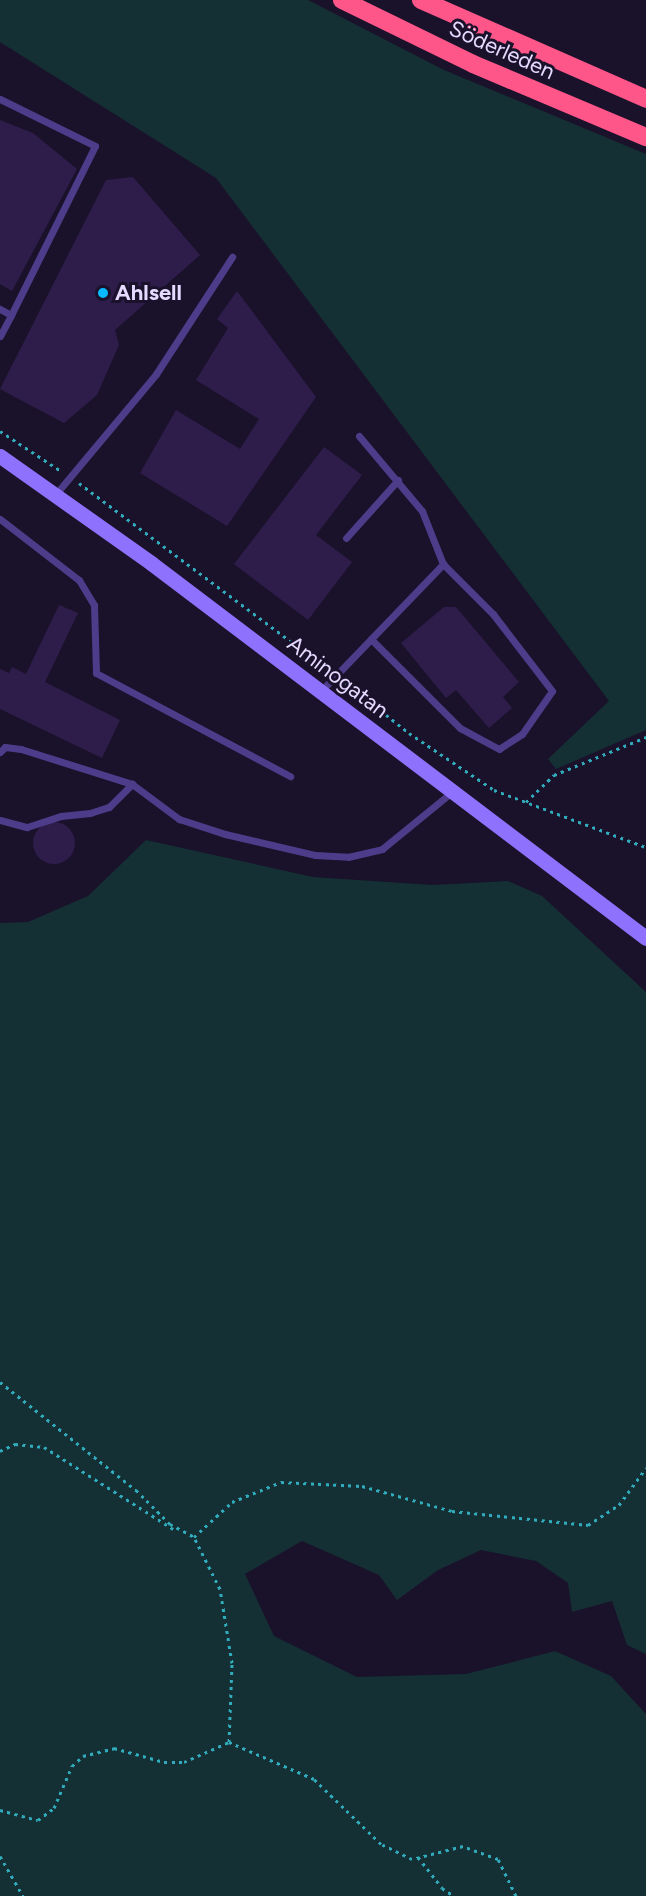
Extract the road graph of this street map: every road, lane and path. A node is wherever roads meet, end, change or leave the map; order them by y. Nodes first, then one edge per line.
1 (342, 0) edge
2 (421, 0) edge
3 (0, 99) edge
4 (646, 99) edge
5 (646, 137) edge
6 (232, 257) dead end
7 (0, 309) edge
8 (11, 315) junction
9 (0, 336) edge
10 (0, 431) edge
11 (359, 436) dead end
12 (0, 456) edge
13 (69, 477) junction
14 (398, 480) junction
15 (55, 495) junction
16 (0, 519) edge
17 (346, 538) dead end
18 (443, 564) junction
19 (371, 639) junction
20 (335, 675) junction
21 (320, 692) junction
22 (646, 737) edge
23 (0, 752) edge
24 (290, 776) dead end
25 (132, 784) junction
26 (452, 792) junction
27 (525, 803) junction
28 (0, 820) edge
29 (646, 847) edge
30 (646, 938) edge
31 (0, 1382) edge
32 (0, 1451) edge
33 (646, 1468) edge
34 (183, 1534) junction
35 (194, 1537) junction
36 (229, 1743) junction
37 (0, 1810) edge
38 (0, 1856) edge
39 (418, 1857) junction
40 (23, 1896) edge
41 (454, 1896) edge
42 (516, 1896) edge

1 - 5 highway, Söderleden
2 - 4 highway, Söderleden
3 - 8 lane
6 - 13 lane
7 - 8 lane
8 - 9 lane
10 - 13 path
11 - 14 lane
12 - 15 street, Aminogatan
13 - 15 lane
13 - 20 path
14 - 17 lane
14 - 18 lane
15 - 21 street, Aminogatan
16 - 24 lane
18 - 19 lane
18 - 19 lane
19 - 20 lane
20 - 21 lane
20 - 27 path
21 - 26 street, Aminogatan
22 - 27 path
23 - 25 lane
25 - 26 lane
25 - 28 lane
26 - 30 street, Aminogatan
27 - 29 path
31 - 34 path
32 - 34 path
33 - 35 path
34 - 35 path
35 - 36 path
36 - 37 path
36 - 39 path
38 - 40 path
39 - 41 path
39 - 42 path

